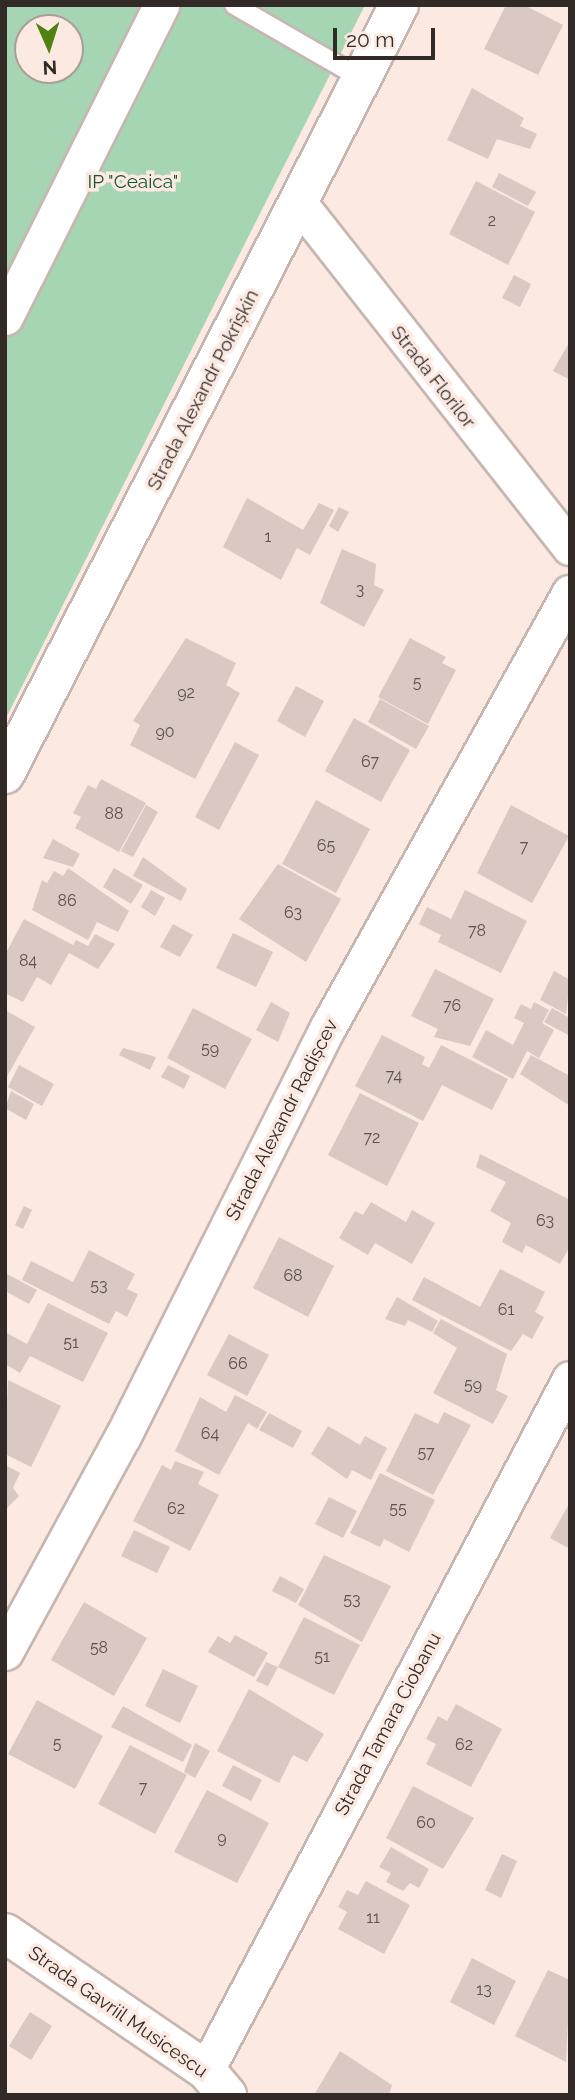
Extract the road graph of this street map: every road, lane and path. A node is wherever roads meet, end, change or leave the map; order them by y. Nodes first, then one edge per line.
1 (160, 5) edge
2 (234, 5) edge
3 (399, 5) edge
4 (362, 79) junction
5 (299, 203) junction
6 (5, 317) edge
7 (570, 547) edge
8 (570, 593) edge
9 (5, 774) edge
10 (570, 1379) edge
11 (5, 1652) edge
12 (5, 1933) edge
13 (216, 2082) edge

1 - 6 street
2 - 4 lane
3 - 4 street, Strada Alexandr Pokrîșkin
4 - 5 street, Strada Alexandr Pokrîșkin
5 - 7 street, Strada Florilor
5 - 9 street, Strada Alexandr Pokrîșkin
8 - 11 street, Strada Alexandr Radișcev
10 - 13 street, Strada Tamara Ciobanu
12 - 13 street, Strada Gavriil Musicescu

